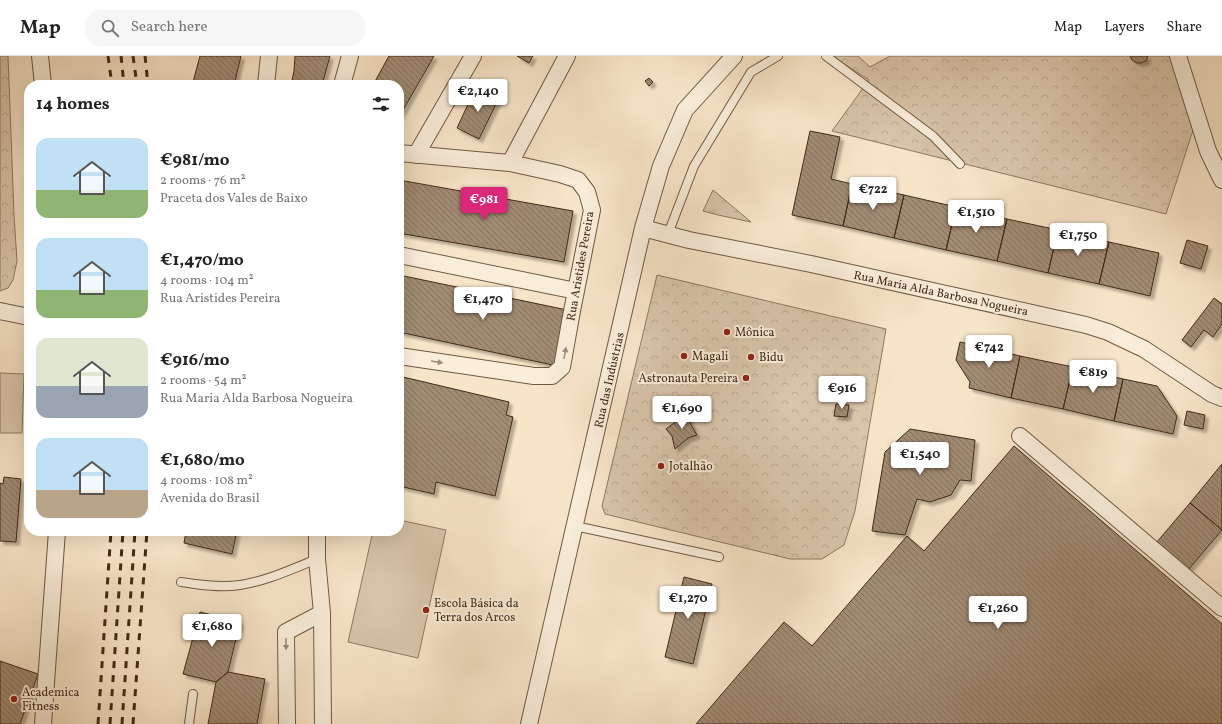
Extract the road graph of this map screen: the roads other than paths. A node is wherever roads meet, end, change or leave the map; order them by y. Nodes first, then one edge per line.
1 (40, 56) edge
2 (269, 56) edge
3 (350, 56) edge
4 (473, 56) edge
5 (567, 56) edge
6 (734, 56) edge
7 (778, 56) edge
8 (826, 56) edge
9 (1178, 56) edge
10 (42, 80) edge
11 (267, 80) edge
12 (343, 80) edge
13 (404, 154) edge
14 (416, 155) junction
15 (510, 163) junction
16 (960, 164) dead end
17 (1222, 180) edge
18 (644, 228) junction
19 (668, 234) junction
20 (404, 256) edge
21 (576, 291) junction
22 (0, 311) edge
23 (24, 316) edge
24 (404, 357) edge
25 (1222, 398) edge
26 (1020, 436) dead end
27 (575, 526) junction
28 (57, 536) edge
29 (317, 536) edge
30 (719, 557) dead end
31 (317, 559) junction
32 (181, 582) dead end
33 (1222, 608) edge
34 (322, 613) junction
35 (193, 694) dead end
36 (43, 724) edge
37 (189, 724) edge
38 (287, 724) edge
39 (325, 724) edge
40 (529, 724) edge

1 - 10 street
2 - 11 street
3 - 12 street
4 - 14 street
5 - 15 street
6 - 18 street, Rua das Indústrias
7 - 19 lane
8 - 16 lane
9 - 17 street
13 - 14 street, Rua Aristides Pereira
14 - 15 street, Rua Aristides Pereira
15 - 21 street, Rua Aristides Pereira
18 - 19 street, Rua Maria Alda Barbosa Nogueira
18 - 27 street, Rua das Indústrias
19 - 25 street, Rua Maria Alda Barbosa Nogueira
20 - 21 street
24 -> 21 street, Rua Aristides Pereira
22 - 23 street
26 - 33 street
27 - 30 lane
27 - 40 street, Rua das Indústrias
28 - 36 street
29 - 31 street
31 - 32 lane
31 - 34 street
34 -> 38 street
34 - 39 street
35 - 37 lane

